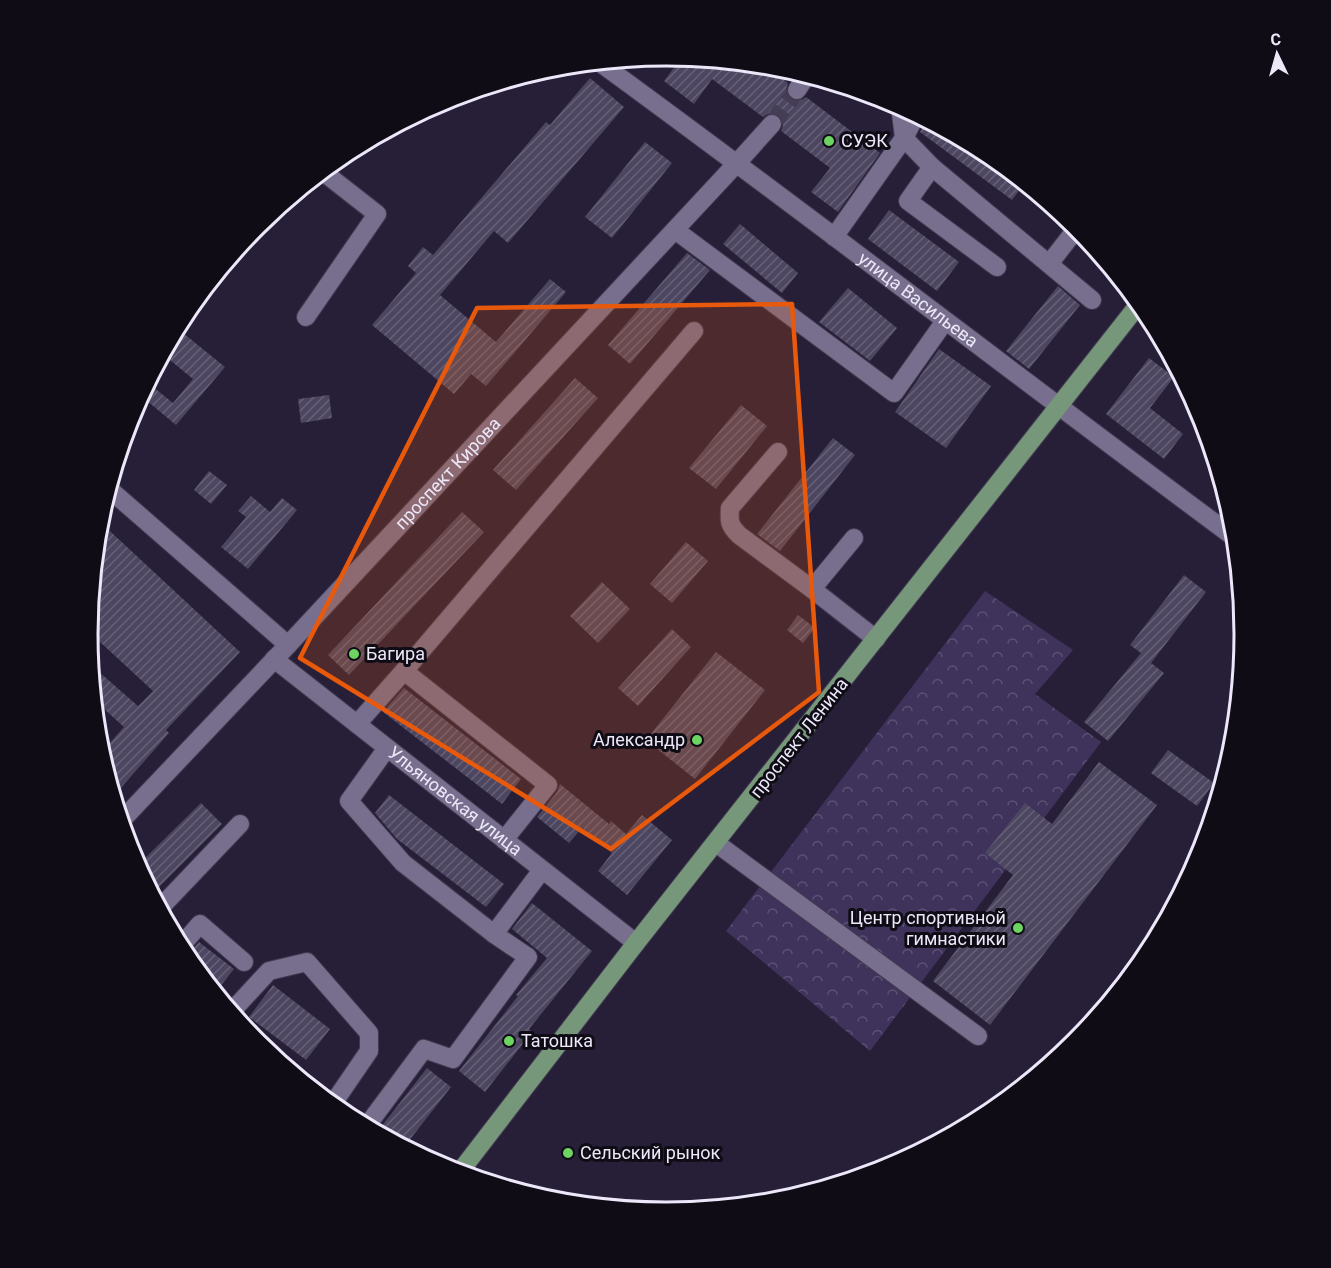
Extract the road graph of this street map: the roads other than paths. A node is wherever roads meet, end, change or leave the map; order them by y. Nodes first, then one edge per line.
1 (609, 69) edge
2 (901, 118) edge
3 (912, 123) edge
4 (772, 124) tunnel mouth
5 (903, 138) junction
6 (737, 163) junction
7 (932, 167) junction
8 (329, 177) edge
9 (675, 230) junction
10 (1071, 236) edge
11 (834, 237) junction
12 (1049, 264) junction
13 (997, 267) dead end
14 (1092, 300) dead end
15 (1133, 311) edge
16 (306, 317) dead end
17 (945, 321) junction
18 (694, 331) dead end
19 (1058, 407) junction
20 (778, 452) dead end
21 (115, 494) edge
22 (1224, 531) edge
23 (855, 538) dead end
24 (812, 589) junction
25 (876, 639) junction
26 (288, 645) junction
27 (273, 659) junction
28 (404, 671) junction
29 (357, 724) junction
30 (387, 748) junction
31 (127, 814) edge
32 (240, 824) dead end
33 (504, 840) junction
34 (716, 843) junction
35 (542, 870) junction
36 (165, 902) edge
37 (494, 934) junction
38 (187, 939) edge
39 (636, 943) junction
40 (244, 962) dead end
41 (236, 1006) edge
42 (978, 1035) dead end
43 (337, 1097) edge
44 (371, 1120) edge
45 (465, 1165) edge

1 - 6 street, улица Васильева
2 - 5 street
3 - 5 street
4 - 6 street, проспект Кирова
5 - 7 street
5 - 11 street
6 - 9 street, проспект Кирова
6 - 11 street, улица Васильева
7 - 12 street
7 - 13 street
8 - 16 street
9 - 17 street
9 - 26 street, проспект Кирова
10 - 12 street
11 - 17 street, улица Васильева
12 - 14 street
15 - 19 main road, проспект Ленина
17 - 19 street, улица Васильева
18 - 28 street
19 - 22 street, улица Васильева
19 - 25 main road, проспект Ленина
20 - 24 street
21 - 26 street
23 - 24 street
24 - 25 street
25 - 34 main road, проспект Ленина
26 - 27 street, проспект Кирова
27 - 29 street, Ульяновская улица
27 - 31 street, проспект Кирова
28 - 29 street
28 - 33 street
29 - 30 street, Ульяновская улица
30 - 33 street, Ульяновская улица
30 - 37 street
32 - 36 street
33 - 35 street, Ульяновская улица
34 - 39 main road, проспект Ленина
34 - 42 street
35 - 37 street
35 - 39 street, Ульяновская улица
37 - 44 street
38 - 40 street
39 - 45 main road, проспект Ленина
41 - 43 street

